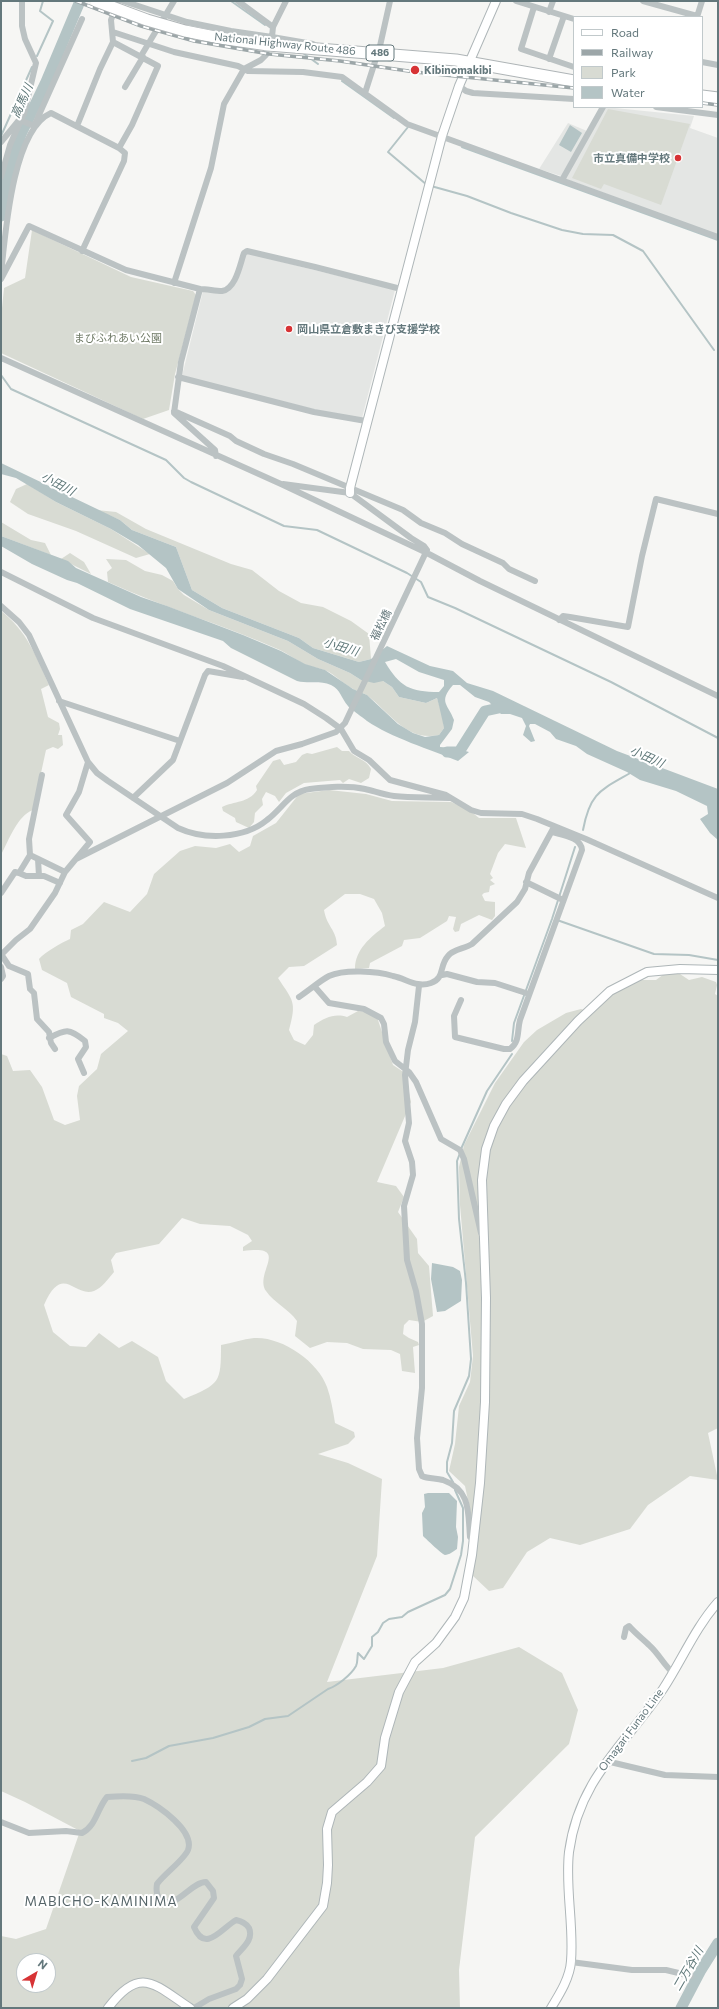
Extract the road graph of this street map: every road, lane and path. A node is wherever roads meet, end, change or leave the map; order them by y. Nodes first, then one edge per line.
1 (22, 1) edge
2 (96, 1) edge
3 (118, 1) edge
4 (123, 1) edge
5 (174, 1) edge
6 (238, 1) edge
7 (286, 1) edge
8 (390, 1) edge
9 (496, 1) edge
10 (516, 1) edge
11 (553, 1) edge
12 (643, 1) edge
13 (702, 1) edge
14 (534, 7) junction
15 (550, 12) junction
16 (165, 16) junction
17 (564, 16) junction
18 (697, 16) edge
19 (82, 19) dead end
20 (573, 20) edge
21 (273, 27) junction
22 (113, 32) junction
23 (270, 41) junction
24 (113, 42) junction
25 (148, 44) junction
26 (378, 53) junction
27 (142, 57) junction
28 (549, 59) junction
29 (703, 62) edge
30 (471, 63) junction
31 (718, 66) edge
32 (244, 68) junction
33 (573, 68) edge
34 (573, 81) edge
35 (460, 86) junction
36 (125, 87) dead end
37 (365, 93) junction
38 (703, 96) edge
39 (718, 98) edge
40 (573, 99) edge
41 (603, 108) edge
42 (664, 108) edge
43 (24, 114) junction
44 (718, 115) edge
45 (22, 121) junction
46 (33, 125) junction
47 (77, 126) junction
48 (441, 138) junction
49 (1, 142) edge
50 (119, 148) junction
51 (1, 177) edge
52 (562, 180) junction
53 (718, 237) edge
54 (82, 251) junction
55 (1, 275) edge
56 (1, 279) edge
57 (174, 283) junction
58 (200, 289) junction
59 (401, 289) junction
60 (1, 358) edge
61 (178, 377) junction
62 (174, 411) junction
63 (366, 422) junction
64 (216, 456) junction
65 (282, 484) junction
66 (350, 490) junction
67 (718, 514) edge
68 (425, 556) junction
69 (1, 572) edge
70 (536, 582) dead end
71 (1, 606) edge
72 (559, 620) junction
73 (248, 677) junction
74 (718, 696) edge
75 (59, 701) junction
76 (341, 729) junction
77 (180, 741) junction
78 (88, 762) junction
79 (42, 775) dead end
80 (133, 798) junction
81 (454, 799) junction
82 (162, 817) junction
83 (553, 829) junction
84 (30, 855) junction
85 (38, 858) junction
86 (76, 859) junction
87 (65, 872) junction
88 (19, 873) junction
89 (39, 876) junction
90 (526, 882) junction
91 (60, 883) junction
92 (1, 893) edge
93 (718, 898) edge
94 (564, 900) junction
95 (1, 954) edge
96 (1, 967) edge
97 (718, 970) edge
98 (442, 975) junction
99 (1, 978) edge
100 (419, 986) junction
101 (315, 987) junction
102 (529, 994) junction
103 (299, 997) dead end
104 (461, 1000) dead end
105 (49, 1038) junction
106 (55, 1049) dead end
107 (406, 1070) junction
108 (84, 1073) dead end
109 (485, 1247) junction
110 (474, 1542) junction
111 (718, 1602) edge
112 (624, 1636) dead end
113 (673, 1673) junction
114 (606, 1761) junction
115 (718, 1777) edge
116 (1, 1822) edge
117 (571, 1962) junction
118 (691, 1976) dead end
119 (108, 2008) edge
120 (190, 2008) edge
121 (194, 2008) edge
122 (233, 2008) edge
123 (551, 2008) edge

1 - 43 street
2 - 23 highway, National Highway Route 486 / 486, bridge
3 - 22 street
4 - 16 street
5 - 16 street
6 - 21 street
7 - 21 street
8 - 26 street
9 - 30 street
10 - 14 street
11 - 15 street
12 - 18 street
13 - 18 street
14 - 15 street
14 - 28 street
15 - 17 street
16 - 23 street
16 - 25 street
17 - 20 street
17 - 28 street
19 - 46 street
21 - 23 street
22 - 24 street
22 - 25 street
23 - 26 highway, National Highway Route 486 / 486
23 - 32 street
24 - 27 street
24 - 47 street
25 - 27 street
25 - 32 street
26 - 30 highway, National Highway Route 486 / 486
26 - 37 street
27 - 36 street
27 - 50 street
28 - 33 street
29 - 31 street
30 - 34 highway, National Highway Route 486 / 486
30 - 35 street
32 - 37 street
32 - 57 street
35 - 40 street
35 - 48 street
37 - 48 street
38 - 39 highway
41 - 52 street
42 - 44 street
43 - 45 street
43 - 49 street
45 - 46 street
45 - 51 street
46 - 47 street
46 - 55 street
47 - 50 street
48 - 52 street
48 - 59 street
50 - 54 street
52 - 53 street
54 - 56 street
54 - 57 street
57 - 58 street
58 - 59 street
58 - 61 street
59 - 63 street
60 - 64 street
61 - 62 street
61 - 63 street
62 - 64 street
62 - 66 street
63 - 66 street
64 - 65 street
65 - 66 street
65 - 68 street
66 - 68 street
66 - 70 street
67 - 72 street
68 - 72 street
68 - 76 street, 福松橋
69 - 73 street
71 - 75 street
72 - 74 street
73 - 76 street
73 - 77 street
75 - 77 street
75 - 78 street
76 - 81 street
76 - 82 street
77 - 80 street
78 - 80 street
78 - 86 street
79 - 84 street
80 - 82 street
81 - 82 street
81 - 83 street
82 - 86 street
83 - 90 street
83 - 93 street
83 - 94 street
84 - 85 street
84 - 88 street
85 - 87 street
85 - 89 street
86 - 87 street
87 - 91 street
88 - 89 street
88 - 92 street
89 - 91 street
90 - 94 street
90 - 98 street
91 - 95 street
94 - 102 street
95 - 105 street
96 - 99 street
97 - 109 street
98 - 100 street
98 - 102 street
100 - 101 street
100 - 107 street
101 - 103 street
101 - 107 street
102 - 104 street
105 - 106 street
105 - 108 street
107 - 109 street
107 - 110 street
109 - 110 street
110 - 122 street
111 - 113 street, Omagari Funao Line
112 - 113 street
113 - 114 street, Omagari Funao Line
114 - 115 street
114 - 117 street, Omagari Funao Line
116 - 121 street
117 - 118 street
117 - 123 street, Omagari Funao Line
119 - 120 street

